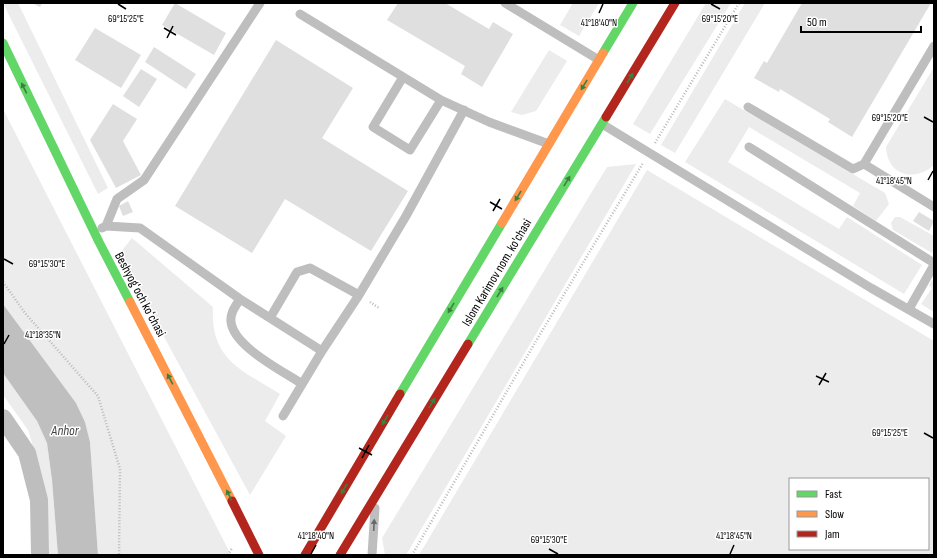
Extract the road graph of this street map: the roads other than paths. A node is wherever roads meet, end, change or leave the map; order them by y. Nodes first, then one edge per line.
1 (260, 3) edge
2 (505, 3) edge
3 (633, 3) edge
4 (663, 3) edge
5 (674, 6) edge
6 (300, 14) dead end
7 (3, 44) edge
8 (934, 46) edge
9 (598, 60) junction
10 (3, 62) edge
11 (403, 77) junction
12 (440, 100) junction
13 (748, 107) dead end
14 (464, 110) junction
15 (602, 124) junction
16 (549, 144) junction
17 (749, 147) dead end
18 (864, 164) junction
19 (934, 207) edge
20 (106, 226) junction
21 (92, 234) junction
22 (934, 264) edge
23 (359, 295) junction
24 (240, 299) junction
25 (909, 310) junction
26 (270, 318) junction
27 (934, 324) edge
28 (322, 351) junction
29 (302, 384) junction
30 (284, 416) dead end
31 (3, 418) edge
32 (376, 496) junction
33 (40, 555) edge
34 (249, 555) edge
35 (259, 555) edge
36 (305, 555) edge
37 (340, 555) edge
38 (372, 555) edge

1 - 20 lane
2 - 9 lane
3 - 9 main road, Islom Karimov nom. ko'chasi
4 - 5 main road
15 -> 5 main road, Islom Karimov nom. ko'chasi
6 - 11 lane
21 -> 7 main road, Beshyogʻoch koʻchasi
8 - 18 lane
9 -> 16 main road, Islom Karimov nom. ko'chasi
10 - 21 main road, Beshyogʻoch koʻchasi
11 - 12 lane
11 - 12 lane
12 - 14 lane
13 - 18 lane
14 - 16 lane
14 - 23 lane
15 - 25 lane
32 -> 15 main road, Islom Karimov nom. ko'chasi
16 -> 36 main road, Islom Karimov nom. ko'chasi
17 - 22 lane
18 - 19 lane
20 - 21 lane
20 - 24 lane
21 - 34 main road, Beshyogʻoch koʻchasi
35 -> 21 main road, Beshyogʻoch koʻchasi
22 - 25 lane
23 - 26 lane
23 - 28 lane
24 - 26 lane
24 - 29 lane
25 - 27 lane
26 - 28 lane
28 - 29 lane
29 - 30 lane
31 - 33 street
32 - 37 main road, Islom Karimov nom. ko'chasi
38 -> 32 lane

